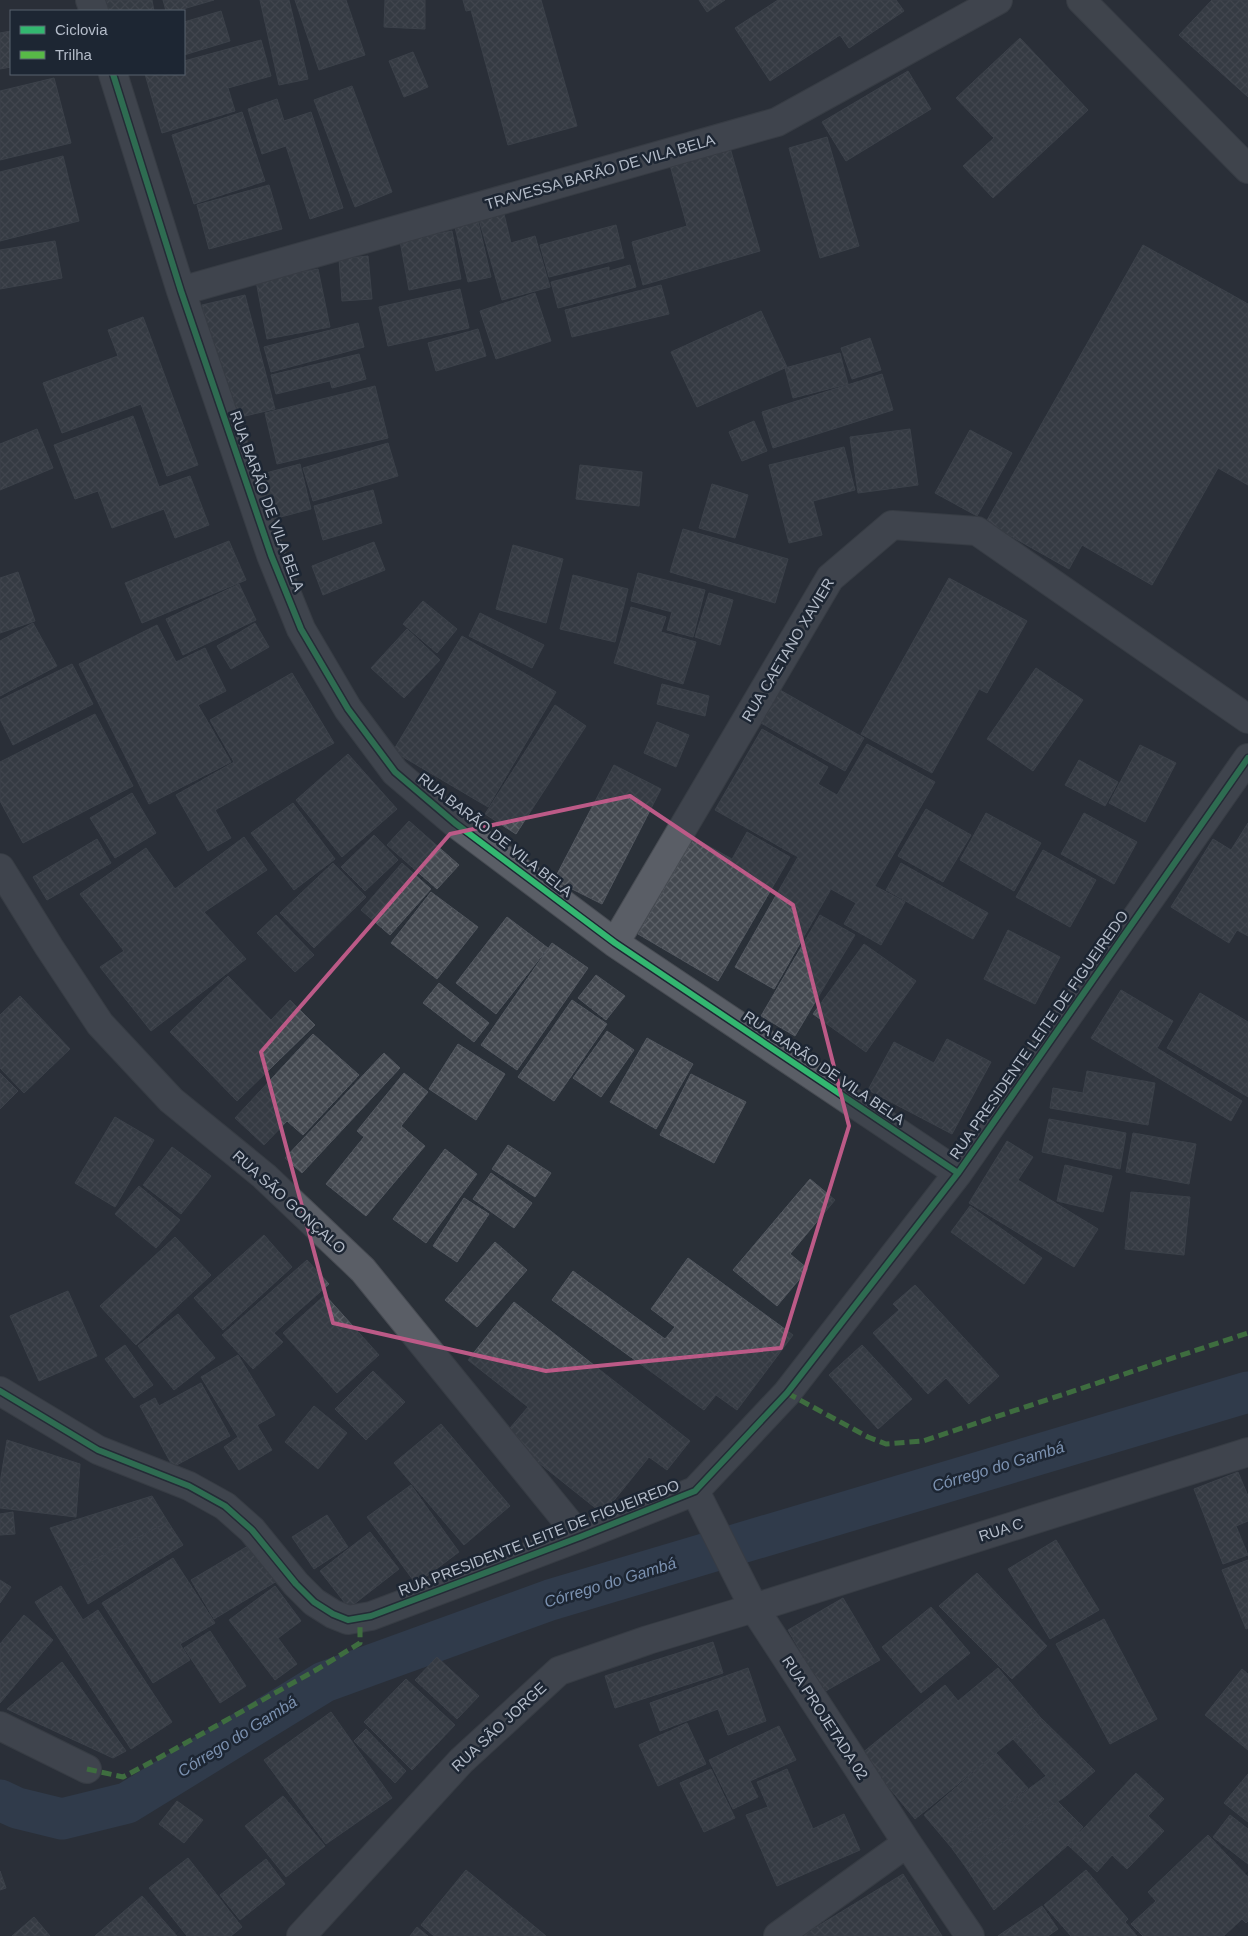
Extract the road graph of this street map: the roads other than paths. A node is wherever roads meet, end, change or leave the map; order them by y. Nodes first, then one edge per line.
1 (998, 0) edge
2 (1081, 0) edge
3 (114, 75) edge
4 (1248, 169) edge
5 (181, 291) junction
6 (1248, 719) edge
7 (1248, 758) edge
8 (0, 868) edge
9 (615, 943) junction
10 (958, 1173) junction
11 (0, 1391) edge
12 (1248, 1452) edge
13 (699, 1498) junction
14 (580, 1537) junction
15 (754, 1608) junction
16 (0, 1726) edge
17 (87, 1769) dead end
18 (907, 1843) junction
19 (301, 1936) edge
20 (778, 1936) edge
21 (970, 1936) edge

1 - 5 street, TRAVESSA BARÃO DE VILA BELA
2 - 4 main road
3 - 5 street, RUA BARÃO DE VILA BELA
5 - 9 street, RUA BARÃO DE VILA BELA
6 - 9 street, RUA CAETANO XAVIER
7 - 10 street, RUA PRESIDENTE LEITE DE FIGUEIREDO
8 - 14 street, RUA SÃO GONÇALO
9 - 10 street, RUA BARÃO DE VILA BELA
10 - 13 street, RUA PRESIDENTE LEITE DE FIGUEIREDO
11 - 14 street, RUA PRESIDENTE LEITE DE FIGUEIREDO
12 - 15 street, RUA C
13 - 14 street, RUA PRESIDENTE LEITE DE FIGUEIREDO
13 - 15 street, RUA PROJETADA 02
15 - 18 street, RUA PROJETADA 02
15 - 19 street, RUA SÃO JORGE
16 - 17 street
18 - 20 street
18 - 21 street, RUA PROJETADA 02

